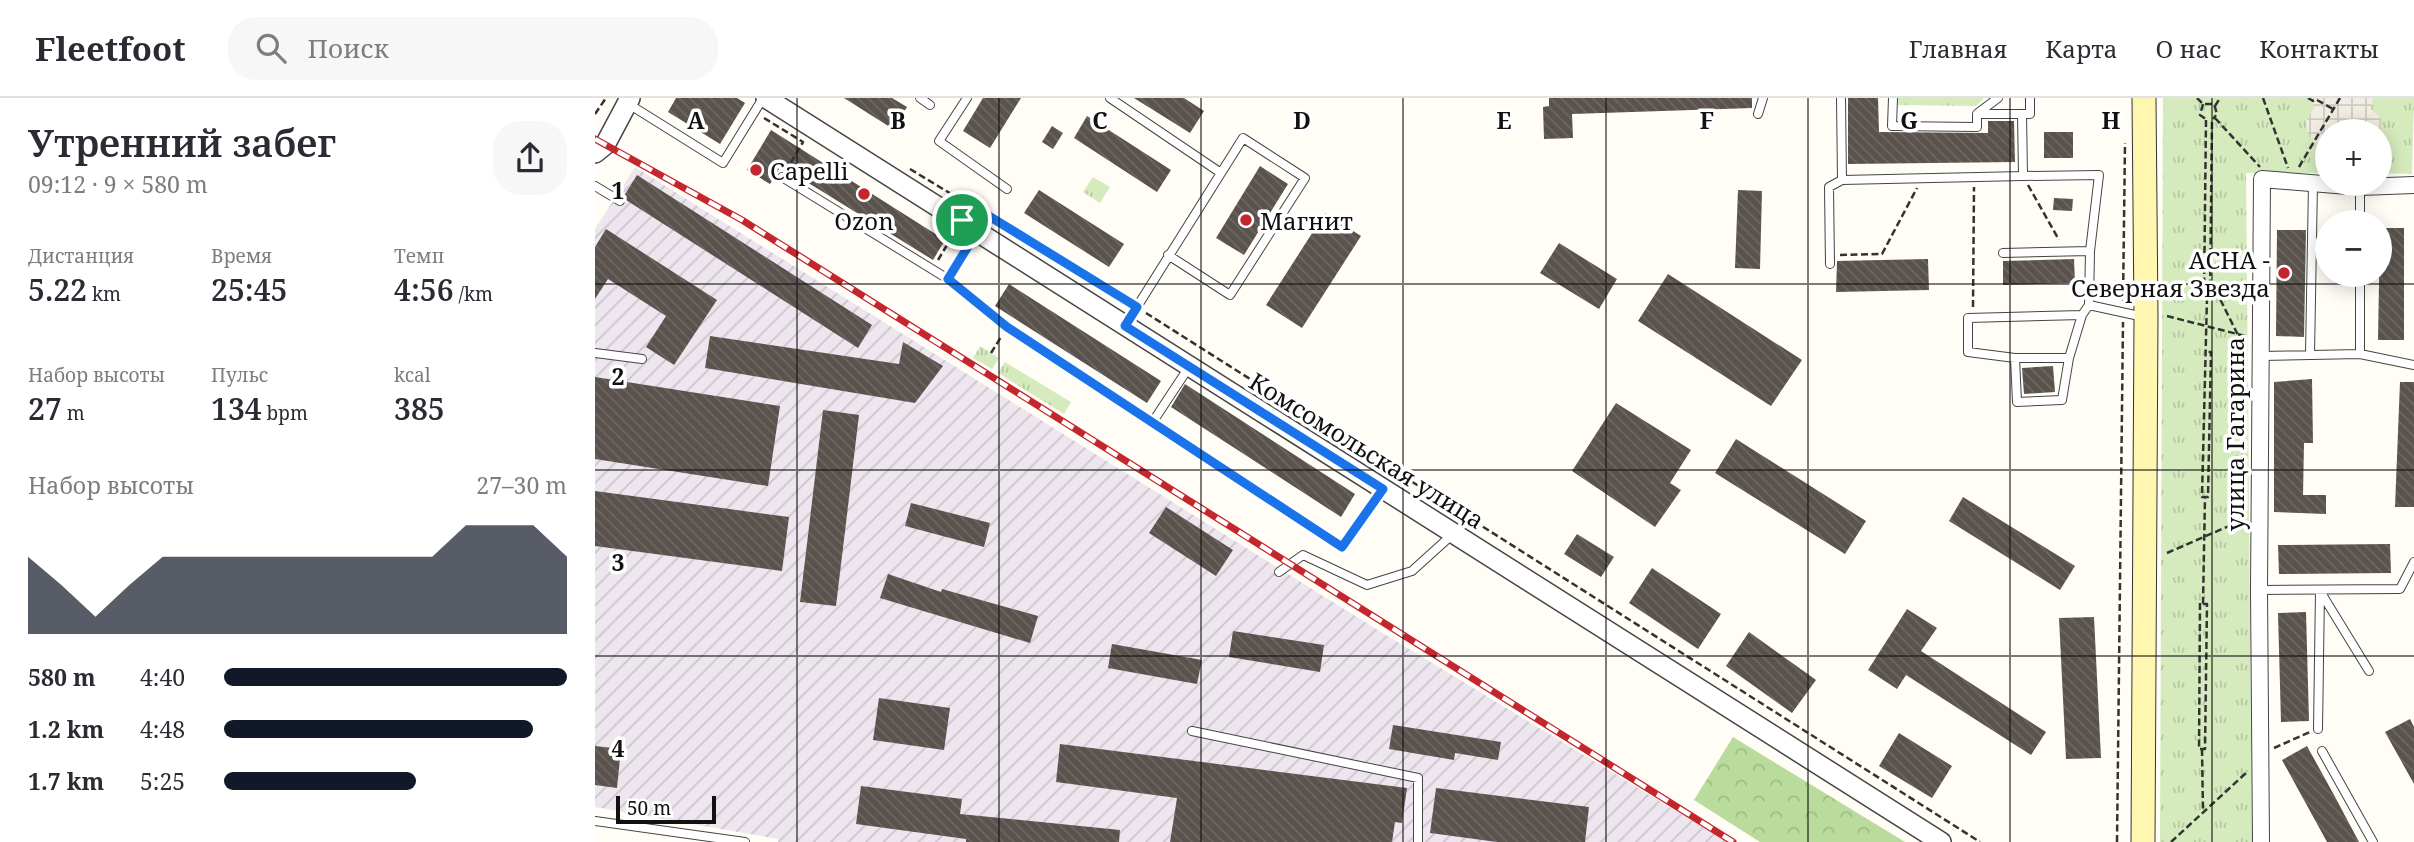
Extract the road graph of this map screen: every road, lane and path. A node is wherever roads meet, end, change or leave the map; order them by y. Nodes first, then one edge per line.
1 (606, 98) edge
2 (764, 98) edge
3 (920, 98) edge
4 (967, 98) edge
5 (1110, 98) edge
6 (1763, 98) edge
7 (1841, 98) edge
8 (1893, 98) edge
9 (1997, 98) edge
10 (2030, 98) edge
11 (2144, 98) edge
12 (2197, 98) edge
13 (2214, 98) edge
14 (2220, 98) edge
15 (2263, 98) edge
16 (2308, 98) edge
17 (2340, 98) edge
18 (2317, 99) edge
19 (626, 100) edge
20 (2210, 103) junction
21 (2203, 104) junction
22 (930, 105) dead end
23 (2215, 106) junction
24 (2333, 109) junction
25 (595, 114) edge
26 (1758, 114) dead end
27 (1977, 114) junction
28 (2022, 114) junction
29 (764, 118) dead end
30 (2213, 119) junction
31 (2206, 120) junction
32 (2125, 138) dead end
33 (595, 153) edge
34 (905, 165) dead end
35 (2297, 170) dead end
36 (1221, 173) junction
37 (2023, 176) junction
38 (782, 177) joint
39 (1974, 177) junction
40 (1922, 178) junction
41 (1842, 180) junction
42 (2273, 180) junction
43 (2292, 180) dead end
44 (2313, 183) joint
45 (2414, 185) edge
46 (2392, 186) edge
47 (1007, 189) dead end
48 (596, 190) edge
49 (620, 201) dead end
50 (970, 219) junction
51 (2090, 251) junction
52 (2066, 252) junction
53 (2003, 253) dead end
54 (1168, 255) junction
55 (1830, 260) joint
56 (934, 266) dead end
57 (948, 279) junction
58 (2210, 281) junction
59 (2360, 287) edge
60 (2207, 297) junction
61 (2089, 305) junction
62 (1137, 307) junction
63 (2123, 313) junction
64 (2082, 315) junction
65 (1973, 317) junction
66 (2157, 317) junction
67 (1125, 326) junction
68 (1007, 327) junction
69 (2207, 327) junction
70 (2238, 335) junction
71 (2261, 349) junction
72 (2207, 352) junction
73 (991, 353) dead end
74 (595, 354) edge
75 (2360, 354) junction
76 (2310, 355) junction
77 (2015, 358) junction
78 (2070, 358) junction
79 (642, 359) dead end
80 (2414, 365) edge
81 (1189, 367) junction
82 (1152, 423) junction
83 (1383, 489) junction
84 (2205, 497) junction
85 (2260, 513) junction
86 (1454, 533) junction
87 (2205, 537) junction
88 (2167, 553) dead end
89 (2414, 562) edge
90 (1279, 572) dead end
91 (2259, 590) junction
92 (2320, 591) junction
93 (2369, 671) dead end
94 (2318, 729) joint
95 (1192, 731) dead end
96 (2322, 751) dead end
97 (2261, 759) junction
98 (2203, 813) junction
99 (595, 821) edge
100 (745, 842) edge
101 (1417, 842) edge
102 (1941, 842) edge
103 (1980, 842) edge
104 (2117, 842) edge
105 (2143, 842) edge
106 (2171, 842) edge
107 (2261, 842) edge
108 (2373, 842) edge

1 - 25 path
2 - 19 lane
2 - 50 street, Комсомольская улица
3 - 22 lane
4 - 47 lane
5 - 36 lane
6 - 26 lane
7 - 41 lane
8 - 27 lane
9 - 27 lane
10 - 28 lane
11 - 66 main road
12 - 21 path
13 - 20 path
14 - 23 path
15 - 43 path
16 - 18 path
17 - 24 path
18 - 24 path
19 - 33 street
20 - 21 path
20 - 23 path
21 - 31 path
23 - 30 path
24 - 35 path
27 - 28 lane
28 - 37 lane
29 - 38 path
30 - 31 path
30 - 42 path
30 - 58 path
31 - 60 path
32 - 63 path
34 - 50 path
36 - 54 lane
36 - 54 lane
37 - 39 lane
37 - 51 lane
37 - 52 path
38 - 57 lane
39 - 40 lane
39 - 65 path
40 - 41 lane
40 - 55 path
41 - 55 lane
42 - 44 street
42 - 71 street, улица Гагарина
44 - 76 lane
45 - 46 street
48 - 49 lane
50 - 56 path
50 - 57 lane
50 - 62 path
50 - 67 street, Комсомольская улица
51 - 52 lane
51 - 61 lane
52 - 53 lane
54 - 62 lane
57 - 68 lane
58 - 60 path
58 - 70 path
59 - 75 lane
60 - 69 path
61 - 63 lane
61 - 64 lane
62 - 67 lane
62 - 103 path
63 - 66 lane
63 - 104 path
64 - 65 lane
64 - 78 lane
65 - 77 lane
66 - 69 path
66 - 105 main road
67 - 81 street, Комсомольская улица
68 - 73 path
68 - 82 lane
69 - 70 path
69 - 72 path
70 - 71 path
71 - 76 lane
71 - 85 street, улица Гагарина
72 - 84 path
72 - 84 path
74 - 79 lane
75 - 76 lane
75 - 80 lane
77 - 78 lane
77 - 78 lane
81 - 82 lane
81 - 83 street, Комсомольская улица
82 - 83 lane
83 - 86 street, Комсомольская улица
84 - 87 path
85 - 87 path
85 - 91 street, улица Гагарина
86 - 90 lane
86 - 102 street, Комсомольская улица
87 - 88 path
87 - 98 path
89 - 92 lane
91 - 92 lane
91 - 97 street, улица Гагарина
92 - 93 lane
92 - 94 lane
94 - 97 path
95 - 101 lane
96 - 108 lane
97 - 98 path
97 - 107 street, улица Гагарина
98 - 106 path
99 - 100 lane

